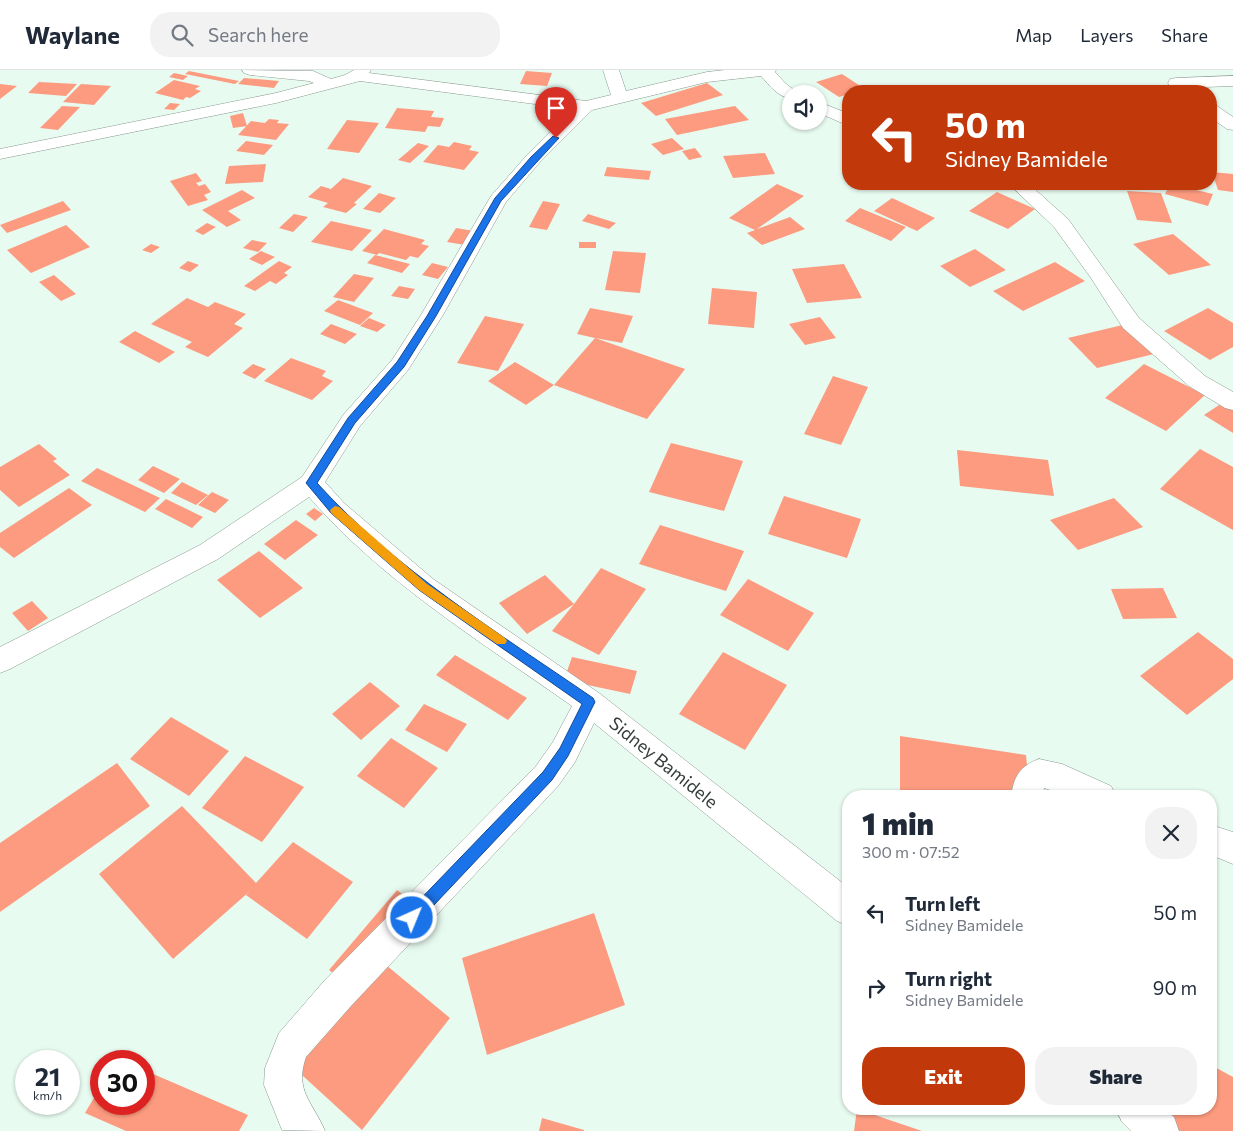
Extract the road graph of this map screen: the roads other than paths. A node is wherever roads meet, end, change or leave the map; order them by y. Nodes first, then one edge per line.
1 (250, 70) edge
2 (611, 70) edge
3 (767, 70) edge
4 (360, 73) edge
5 (1233, 81) edge
6 (1174, 83) edge
7 (328, 84) junction
8 (782, 90) edge
9 (620, 97) junction
10 (586, 106) junction
11 (827, 111) edge
12 (1217, 114) edge
13 (842, 118) edge
14 (1233, 125) edge
15 (0, 154) edge
16 (1025, 190) edge
17 (1233, 402) edge
18 (311, 483) junction
19 (0, 662) edge
20 (589, 702) junction
21 (1028, 790) edge
22 (1087, 790) edge
23 (1217, 842) edge
24 (1233, 848) edge
25 (842, 902) edge
26 (1142, 1115) edge
27 (306, 1131) edge
28 (1160, 1131) edge

1 - 7 street
2 - 9 street
3 - 8 street
3 - 9 street
4 - 7 street
4 - 10 street
5 - 6 street
7 - 15 street
9 - 10 street
10 - 18 street
11 - 13 street
12 - 14 street
16 - 17 street
18 - 19 street
18 - 20 street, Sidney Bamidele
20 - 25 street, Sidney Bamidele
20 - 27 street
21 - 22 street
23 - 24 street
26 - 28 street

